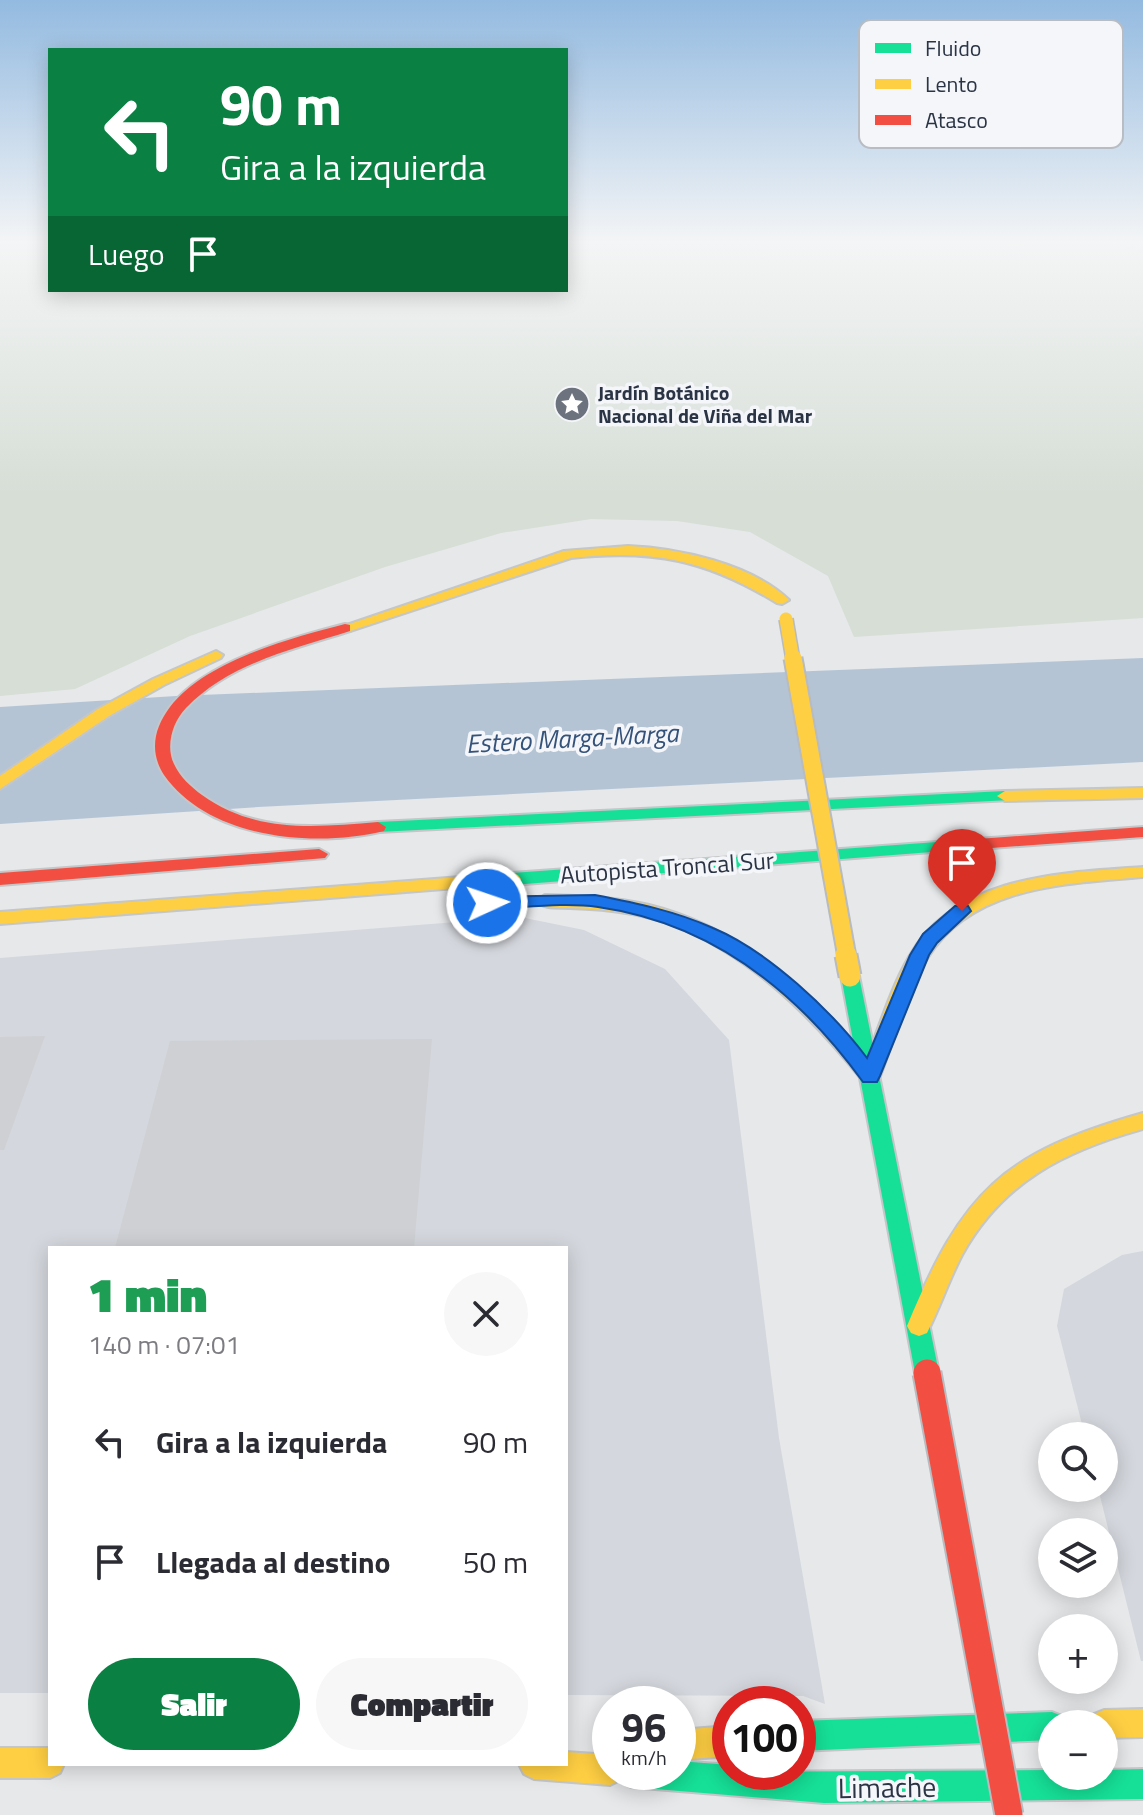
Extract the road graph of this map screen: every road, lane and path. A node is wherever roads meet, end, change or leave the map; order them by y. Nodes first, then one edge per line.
1 (752, 562) dead end
2 (784, 610) junction
3 (323, 616) dead end
4 (0, 784) edge
5 (1143, 795) edge
6 (1143, 832) edge
7 (629, 833) dead end
8 (332, 852) dead end
9 (1143, 872) edge
10 (0, 879) edge
11 (534, 901) dead end
12 (0, 918) edge
13 (870, 1076) junction
14 (1143, 1121) edge
15 (919, 1326) junction
16 (1143, 1723) edge
17 (1118, 1724) edge
18 (1038, 1727) edge
19 (816, 1735) edge
20 (592, 1751) edge
21 (568, 1753) edge
22 (0, 1763) edge
23 (48, 1763) edge
24 (559, 1766) edge
25 (592, 1769) edge
26 (696, 1777) edge
27 (1143, 1784) edge
28 (1009, 1815) edge

1 - 2 main road
2 - 5 main road
2 - 13 main road, bridge
3 - 4 main road
5 - 7 main road, Autopista Troncal Sur
6 - 12 main road, Autopista Troncal Sur
8 - 10 main road
9 - 13 main road
11 - 13 main road
13 - 15 main road
14 - 15 main road
15 - 28 main road, bridge
16 - 17 main road
18 - 19 main road
20 - 21 main road
22 - 23 main road
24 - 25 main road
26 - 27 main road, Limache

